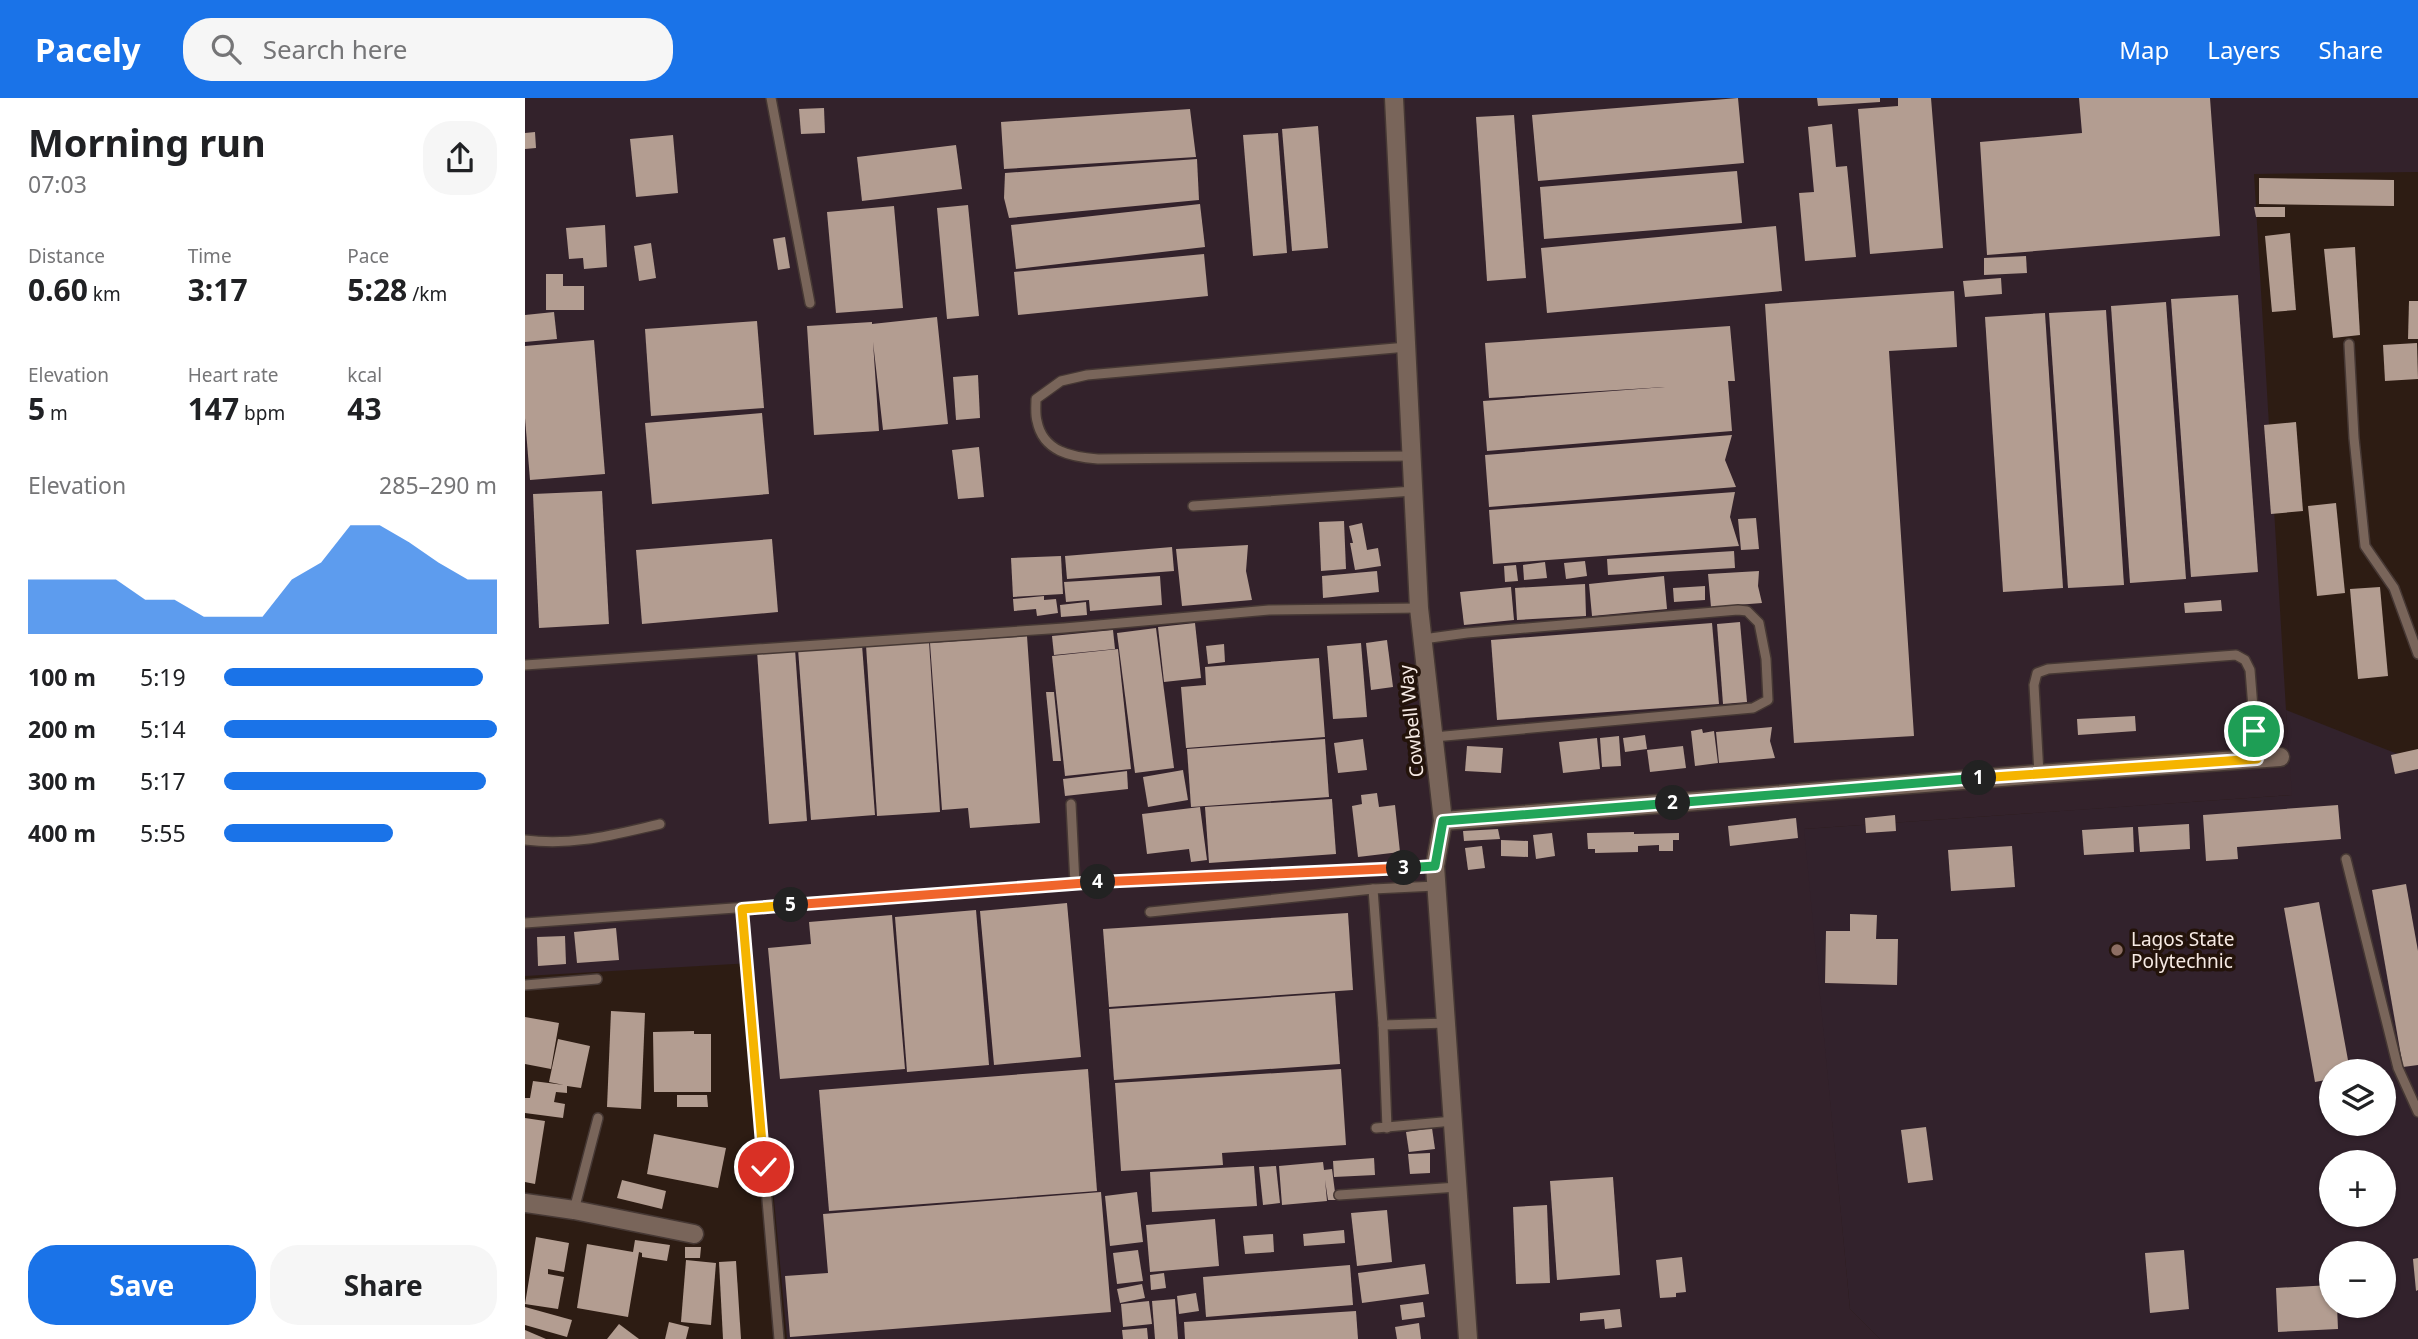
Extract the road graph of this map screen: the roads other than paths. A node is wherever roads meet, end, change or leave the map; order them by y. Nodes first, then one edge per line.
1 (771, 98) edge
2 (1394, 98) edge
3 (810, 303) dead end
4 (2349, 344) dead end
5 (1407, 347) junction
6 (1413, 456) junction
7 (1414, 491) junction
8 (1193, 506) dead end
9 (1419, 608) junction
10 (1423, 639) junction
11 (2418, 654) edge
12 (525, 665) edge
13 (1434, 737) junction
14 (2280, 757) dead end
15 (2257, 759) junction
16 (2039, 774) junction
17 (1071, 804) dead end
18 (1443, 821) junction
19 (660, 824) dead end
20 (525, 840) edge
21 (2346, 859) dead end
22 (1435, 866) junction
23 (1075, 884) junction
24 (1436, 886) junction
25 (1373, 889) junction
26 (742, 909) junction
27 (1150, 912) dead end
28 (525, 923) edge
29 (597, 979) dead end
30 (525, 985) edge
31 (1447, 1023) junction
32 (1383, 1025) junction
33 (2418, 1112) edge
34 (598, 1118) dead end
35 (1453, 1121) junction
36 (1376, 1128) dead end
37 (1387, 1128) junction
38 (1458, 1187) junction
39 (1339, 1195) dead end
40 (525, 1203) edge
41 (574, 1210) junction
42 (694, 1234) dead end
43 (779, 1339) edge
44 (1468, 1339) edge

1 - 3 lane
2 - 5 street, Cowbell Way
4 - 11 lane
5 - 6 street, Cowbell Way
5 - 6 lane
6 - 7 street, Cowbell Way
7 - 8 lane
7 - 9 street, Cowbell Way
9 - 10 street, Cowbell Way
9 - 12 lane
10 - 13 street, Cowbell Way
10 - 13 lane
13 - 18 street, Cowbell Way
14 - 15 street
15 - 16 street
15 - 16 lane
16 - 18 street
17 - 23 lane
18 - 22 street, Cowbell Way
19 - 20 lane
21 - 33 lane
22 - 23 lane
22 - 24 street, Cowbell Way
23 - 26 lane
24 - 25 lane
24 - 31 street, Cowbell Way
25 - 27 lane
25 - 32 lane
26 - 28 lane
26 - 43 lane
29 - 30 lane
31 - 32 lane
31 - 35 street, Cowbell Way
32 - 37 lane
34 - 41 lane
35 - 37 lane
35 - 38 street, Cowbell Way
36 - 37 lane
38 - 39 lane
38 - 44 street, Cowbell Way
40 - 41 street
41 - 42 street

